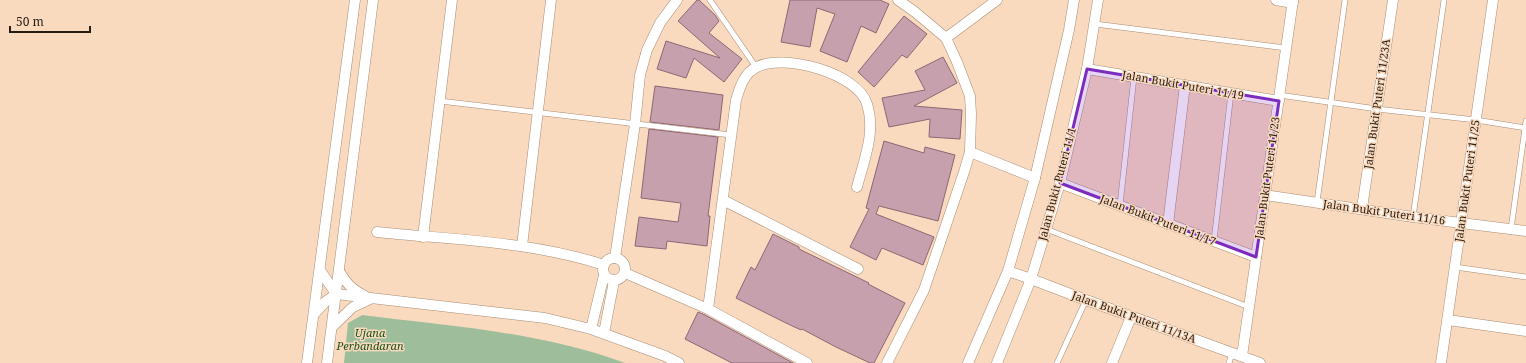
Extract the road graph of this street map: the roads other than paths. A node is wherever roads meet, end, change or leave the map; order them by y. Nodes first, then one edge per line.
1 (356, 0) edge
2 (373, 0) edge
3 (452, 0) edge
4 (551, 0) edge
5 (677, 0) edge
6 (710, 0) edge
7 (898, 0) edge
8 (997, 0) edge
9 (1074, 0) edge
10 (1098, 0) edge
11 (1276, 0) edge
12 (1345, 0) edge
13 (1393, 0) edge
14 (1444, 0) edge
15 (1493, 0) edge
16 (1293, 1) edge
17 (1095, 24) junction
18 (946, 38) junction
19 (1286, 48) junction
20 (756, 67) junction
21 (1087, 69) junction
22 (1134, 77) junction
23 (1185, 86) junction
24 (1231, 94) junction
25 (1279, 98) junction
26 (439, 100) junction
27 (1331, 102) junction
28 (1377, 109) junction
29 (537, 112) junction
30 (1427, 114) junction
31 (1476, 120) junction
32 (1526, 121) edge
33 (634, 124) junction
34 (1526, 128) edge
35 (731, 135) junction
36 (970, 152) junction
37 (1035, 178) junction
38 (1060, 183) junction
39 (857, 187) dead end
40 (1265, 195) junction
41 (723, 200) junction
42 (1317, 202) junction
43 (1120, 205) junction
44 (1362, 208) junction
45 (1413, 217) junction
46 (1461, 223) junction
47 (1168, 224) junction
48 (1046, 229) junction
49 (1512, 229) junction
50 (1526, 231) edge
51 (377, 232) dead end
52 (423, 237) junction
53 (1214, 241) junction
54 (522, 246) junction
55 (1256, 257) junction
56 (615, 258) junction
57 (1455, 267) junction
58 (858, 269) dead end
59 (320, 270) junction
60 (604, 270) junction
61 (339, 271) junction
62 (1008, 271) junction
63 (625, 273) junction
64 (1526, 277) edge
65 (1031, 279) junction
66 (614, 281) junction
67 (336, 294) junction
68 (370, 299) junction
69 (1086, 300) junction
70 (1249, 307) junction
71 (708, 309) junction
72 (314, 314) junction
73 (1131, 317) junction
74 (1448, 320) junction
75 (332, 327) junction
76 (591, 329) junction
77 (1526, 331) edge
78 (604, 333) junction
79 (1237, 355) junction
80 (307, 363) edge
81 (327, 363) edge
82 (679, 363) edge
83 (807, 363) edge
84 (887, 363) edge
85 (968, 363) edge
86 (997, 363) edge
87 (1057, 363) edge
88 (1112, 363) edge
89 (1229, 363) edge
90 (1260, 363) edge
91 (1441, 363) edge

1 - 59 street
2 - 61 street
3 - 26 street
4 - 29 street
5 - 33 street
6 - 20 lane
7 - 18 street
8 - 18 street
9 - 37 street
10 - 17 street, Jalan Bukit Puteri 11/1
11 - 16 street
12 - 27 lane
13 - 28 street, Jalan Bukit Puteri 11/23A
14 - 30 lane
15 - 31 street, Jalan Bukit Puteri 11/25
16 - 19 street, Jalan Bukit Puteri 11/23
17 - 19 lane
17 - 21 street, Jalan Bukit Puteri 11/1
18 - 36 street
19 - 25 street, Jalan Bukit Puteri 11/23
20 - 35 street
20 - 39 street
21 - 22 street, Jalan Bukit Puteri 11/19
21 - 38 street, Jalan Bukit Puteri 11/1
22 - 23 street, Jalan Bukit Puteri 11/19
22 - 43 lane
23 - 24 street, Jalan Bukit Puteri 11/19
23 - 47 street
24 - 25 street, Jalan Bukit Puteri 11/19
24 - 53 lane
25 - 27 lane
25 - 40 street, Jalan Bukit Puteri 11/23
26 - 29 lane
26 - 52 street
27 - 28 lane
27 - 42 lane
28 - 30 lane
28 - 44 street, Jalan Bukit Puteri 11/23A
29 - 33 lane
29 - 54 street
30 - 31 lane
30 - 45 lane
31 - 34 lane
31 - 46 street, Jalan Bukit Puteri 11/25
32 - 34 lane
33 - 35 lane
33 - 56 street
34 - 49 lane
35 - 41 street
36 - 37 street
36 - 84 street
37 - 62 street
38 - 43 street, Jalan Bukit Puteri 11/17
38 - 48 street, Jalan Bukit Puteri 11/1
40 - 42 street, Jalan Bukit Puteri 11/16
40 - 55 street, Jalan Bukit Puteri 11/23
41 - 58 street
41 - 71 street
42 - 44 street, Jalan Bukit Puteri 11/16
43 - 47 street, Jalan Bukit Puteri 11/17
44 - 45 street, Jalan Bukit Puteri 11/16
45 - 46 street, Jalan Bukit Puteri 11/16
46 - 49 street, Jalan Bukit Puteri 11/16
46 - 57 street, Jalan Bukit Puteri 11/25
47 - 53 street, Jalan Bukit Puteri 11/17
48 - 65 street, Jalan Bukit Puteri 11/1
48 - 70 lane
49 - 50 street, Jalan Bukit Puteri 11/16
51 - 52 street
52 - 54 street
53 - 55 street, Jalan Bukit Puteri 11/17
54 - 60 street
55 - 70 street, Jalan Bukit Puteri 11/23
56 - 60 street
56 - 63 street
57 - 64 lane
57 - 74 street, Jalan Bukit Puteri 11/25
59 - 67 street
59 - 72 street
60 - 66 street
60 - 76 street
61 - 67 street
61 - 68 street
62 - 65 street, Jalan Bukit Puteri 11/13A
62 - 85 street
63 - 66 street
63 - 71 street
65 - 69 street, Jalan Bukit Puteri 11/13A
65 - 86 street, Jalan Bukit Puteri 11/1
66 - 78 street
67 - 68 street
67 - 72 street
67 - 75 street
68 - 75 street
68 - 76 street
69 - 73 street, Jalan Bukit Puteri 11/13A
69 - 87 lane
70 - 79 street, Jalan Bukit Puteri 11/23
71 - 83 street
72 - 80 street
73 - 79 street, Jalan Bukit Puteri 11/13A
73 - 88 street
74 - 77 street
74 - 91 street, Jalan Bukit Puteri 11/25
75 - 81 street
76 - 78 street
78 - 82 street
79 - 89 lane
79 - 90 street, Jalan Bukit Puteri 11/13A

